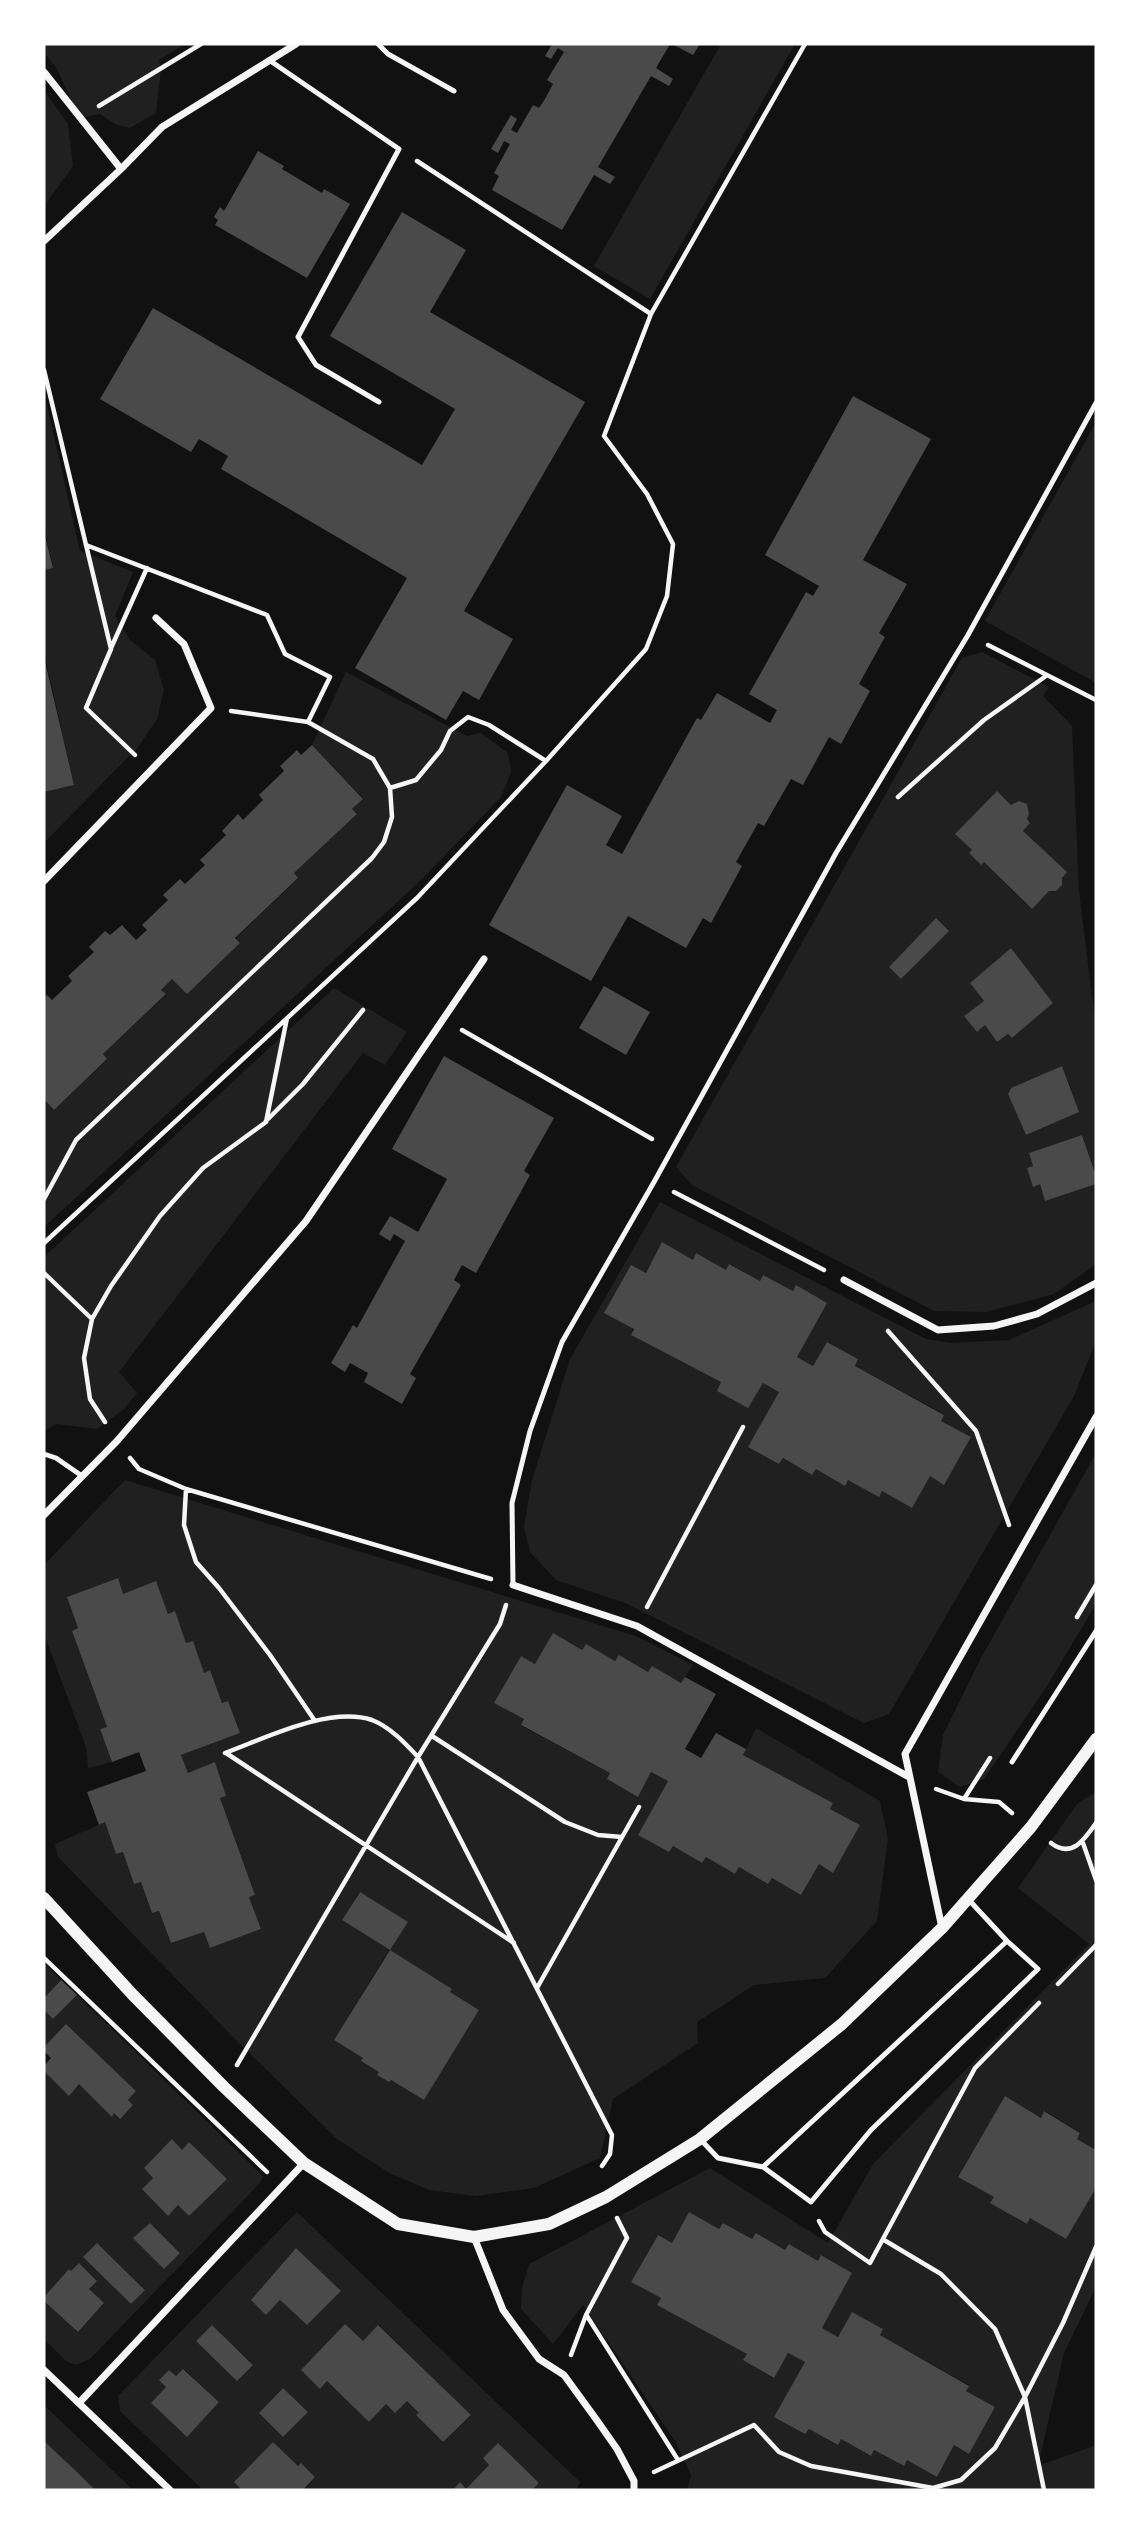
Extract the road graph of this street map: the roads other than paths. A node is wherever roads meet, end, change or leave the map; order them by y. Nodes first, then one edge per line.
1 (296, 44) edge
2 (378, 44) edge
3 (269, 60) junction
4 (44, 72) edge
5 (454, 91) dead end
6 (121, 169) junction
7 (44, 241) edge
8 (379, 402) dead end
9 (1096, 403) edge
10 (156, 618) dead end
11 (44, 881) edge
12 (484, 959) dead end
13 (844, 1280) road end
14 (1096, 1283) edge
15 (1096, 1417) edge
16 (44, 1454) edge
17 (82, 1476) junction
18 (44, 1515) edge
19 (513, 1585) joint
20 (1096, 1631) edge
21 (1096, 1739) edge
22 (1012, 1762) dead end
23 (909, 1777) junction
24 (44, 1898) edge
25 (968, 1899) junction
26 (942, 1928) junction
27 (1007, 1941) junction
28 (700, 2139) junction
29 (304, 2163) junction
30 (762, 2167) junction
31 (474, 2237) junction
32 (44, 2370) edge
33 (79, 2403) junction
34 (170, 2490) edge
35 (634, 2490) edge

1 - 3 street
2 - 5 lane
3 - 6 street
3 - 8 lane
4 - 6 street
6 - 7 street
9 - 19 lane
10 - 11 street
12 - 17 street
13 - 14 street
15 - 23 street
16 - 17 lane
17 - 18 street
19 - 23 street
20 - 22 lane
21 - 25 street
23 - 26 street
24 - 29 street
25 - 26 street
25 - 27 lane
26 - 28 street
27 - 30 lane
27 - 30 lane
28 - 30 lane
28 - 31 street
29 - 31 street
29 - 33 street
31 - 35 street
32 - 33 street
33 - 34 street

